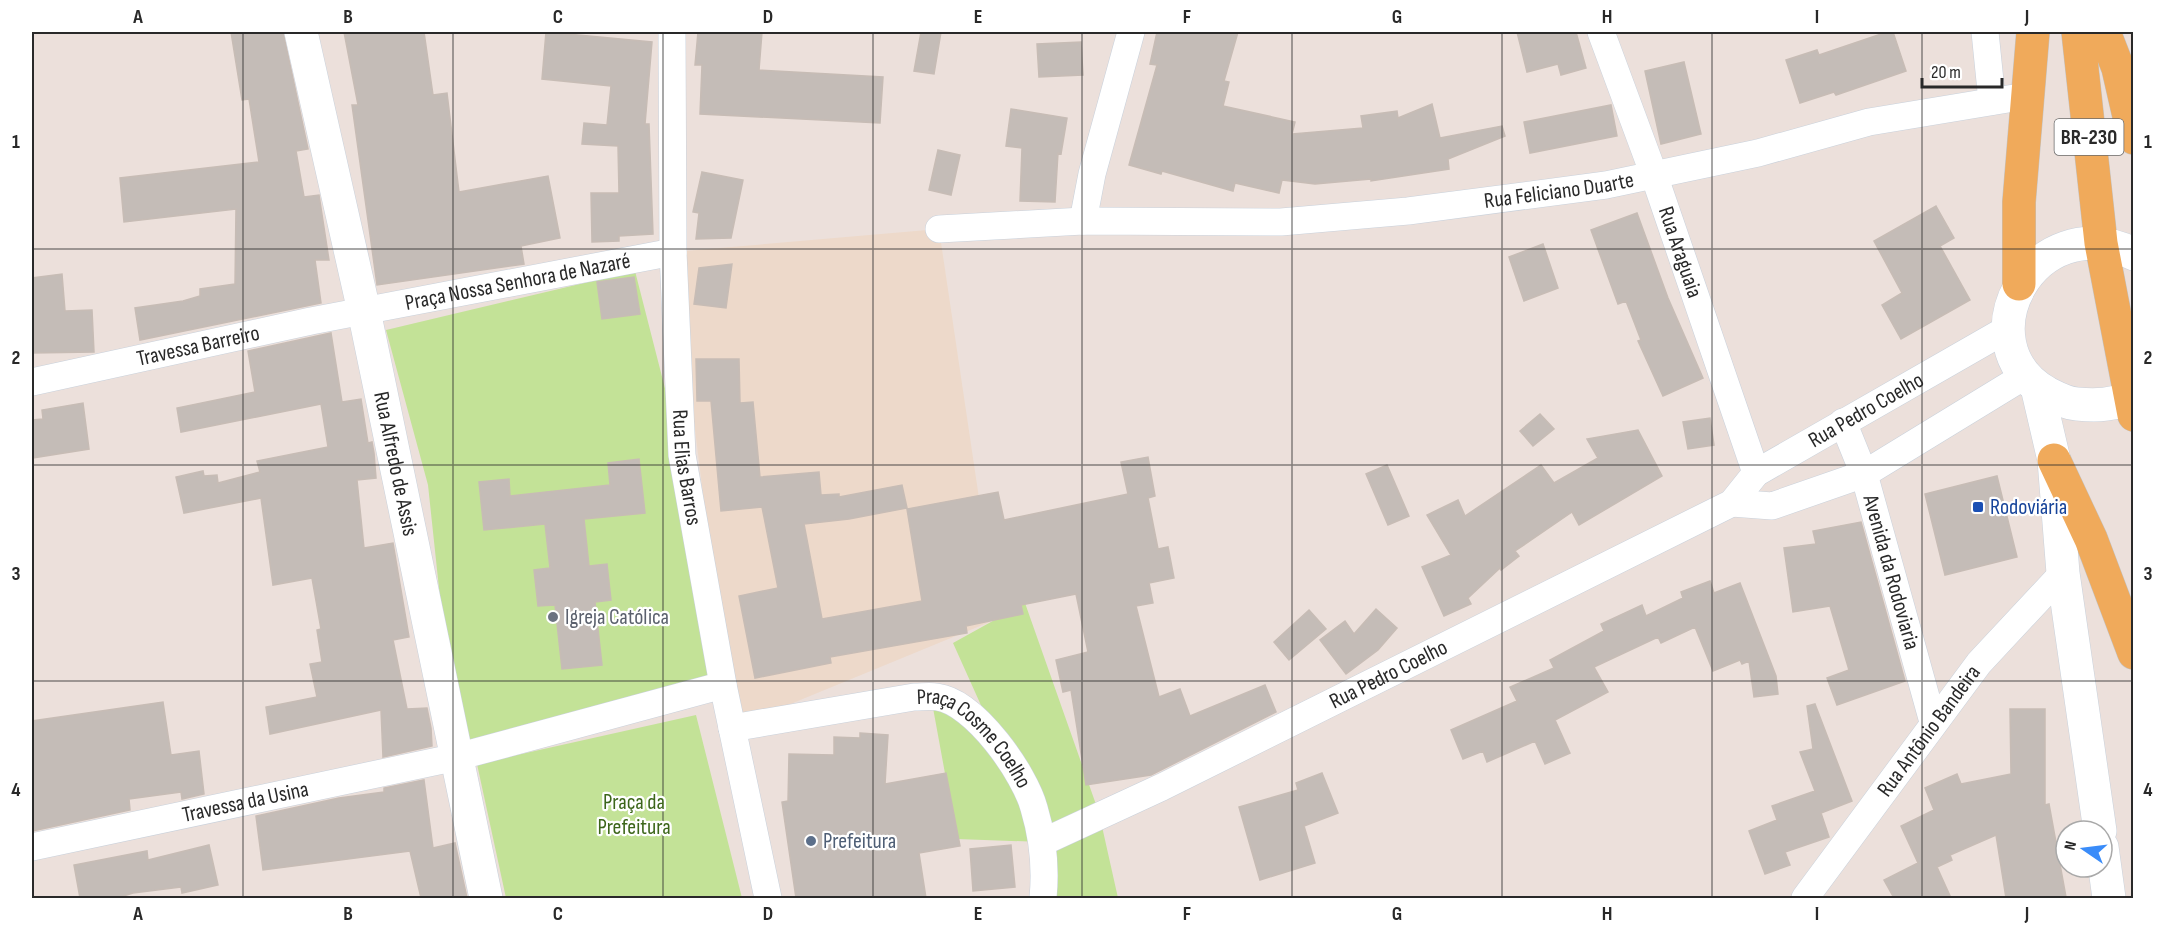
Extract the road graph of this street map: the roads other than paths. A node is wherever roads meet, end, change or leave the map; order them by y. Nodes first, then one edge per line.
1 (301, 32) edge
2 (672, 32) edge
3 (1131, 32) edge
4 (1601, 32) edge
5 (1985, 32) edge
6 (2033, 32) edge
7 (2078, 32) edge
8 (2104, 32) edge
9 (2129, 92) edge
10 (2026, 96) junction
11 (1992, 101) junction
12 (2133, 138) edge
13 (1654, 175) junction
14 (1083, 221) junction
15 (939, 229) dead end
16 (2101, 243) junction
17 (673, 252) junction
18 (2133, 254) edge
19 (2019, 284) junction
20 (364, 311) junction
21 (2009, 328) junction
22 (2031, 381) junction
23 (32, 382) edge
24 (2133, 402) edge
25 (1843, 422) junction
26 (2054, 460) junction
27 (1756, 472) junction
28 (1864, 474) junction
29 (1732, 503) junction
30 (2063, 573) junction
31 (2133, 653) edge
32 (723, 685) junction
33 (1933, 722) junction
34 (732, 728) junction
35 (457, 757) junction
36 (2098, 819) edge
37 (1042, 842) junction
38 (32, 847) edge
39 (2106, 879) edge
40 (486, 898) edge
41 (768, 898) edge
42 (1042, 898) edge
43 (1805, 898) edge
44 (2109, 898) edge

1 - 20 street, Rua Alfredo de Assis
2 - 17 street, Rua Elias Barros
3 - 14 street
4 - 13 street, Rua Araguaia
5 - 11 street
6 - 10 main road
7 - 16 main road, BR-230
8 - 9 main road
9 - 12 main road
10 - 11 street, Rua Feliciano Duarte
10 - 19 main road
11 - 13 street, Rua Feliciano Duarte
13 - 14 street, Rua Feliciano Duarte
13 - 27 street, Rua Araguaia
14 - 15 street, Rua Feliciano Duarte
16 - 18 street
16 - 19 street
16 - 24 main road, BR-230
17 - 20 street, Praça Nossa Senhora de Nazaré
17 - 32 street, Rua Elias Barros
19 - 21 street
20 - 23 street, Travessa Barreiro
20 - 35 street, Rua Alfredo de Assis
21 - 22 street
21 - 25 street, Rua Pedro Coelho
22 - 24 street
22 - 26 street
22 - 28 street
25 - 27 street, Rua Pedro Coelho
25 - 28 street, Avenida da Rodoviaria
26 - 30 street
26 - 31 main road
27 - 29 street, Rua Pedro Coelho
28 - 29 street
28 - 33 street, Avenida da Rodoviaria
29 - 37 street, Rua Pedro Coelho
30 - 33 street, Rua Antônio Bandeira
30 - 36 street
32 - 34 street, Rua Elias Barros
32 - 35 street
33 - 43 street, Rua Antônio Bandeira
34 - 37 street, Praça Cosme Coelho
34 - 41 street, Rua Elias Barros
35 - 38 street, Travessa da Usina
35 - 40 street, Rua Alfredo de Assis
37 - 42 street, Praça Cosme Coelho
39 - 44 street

